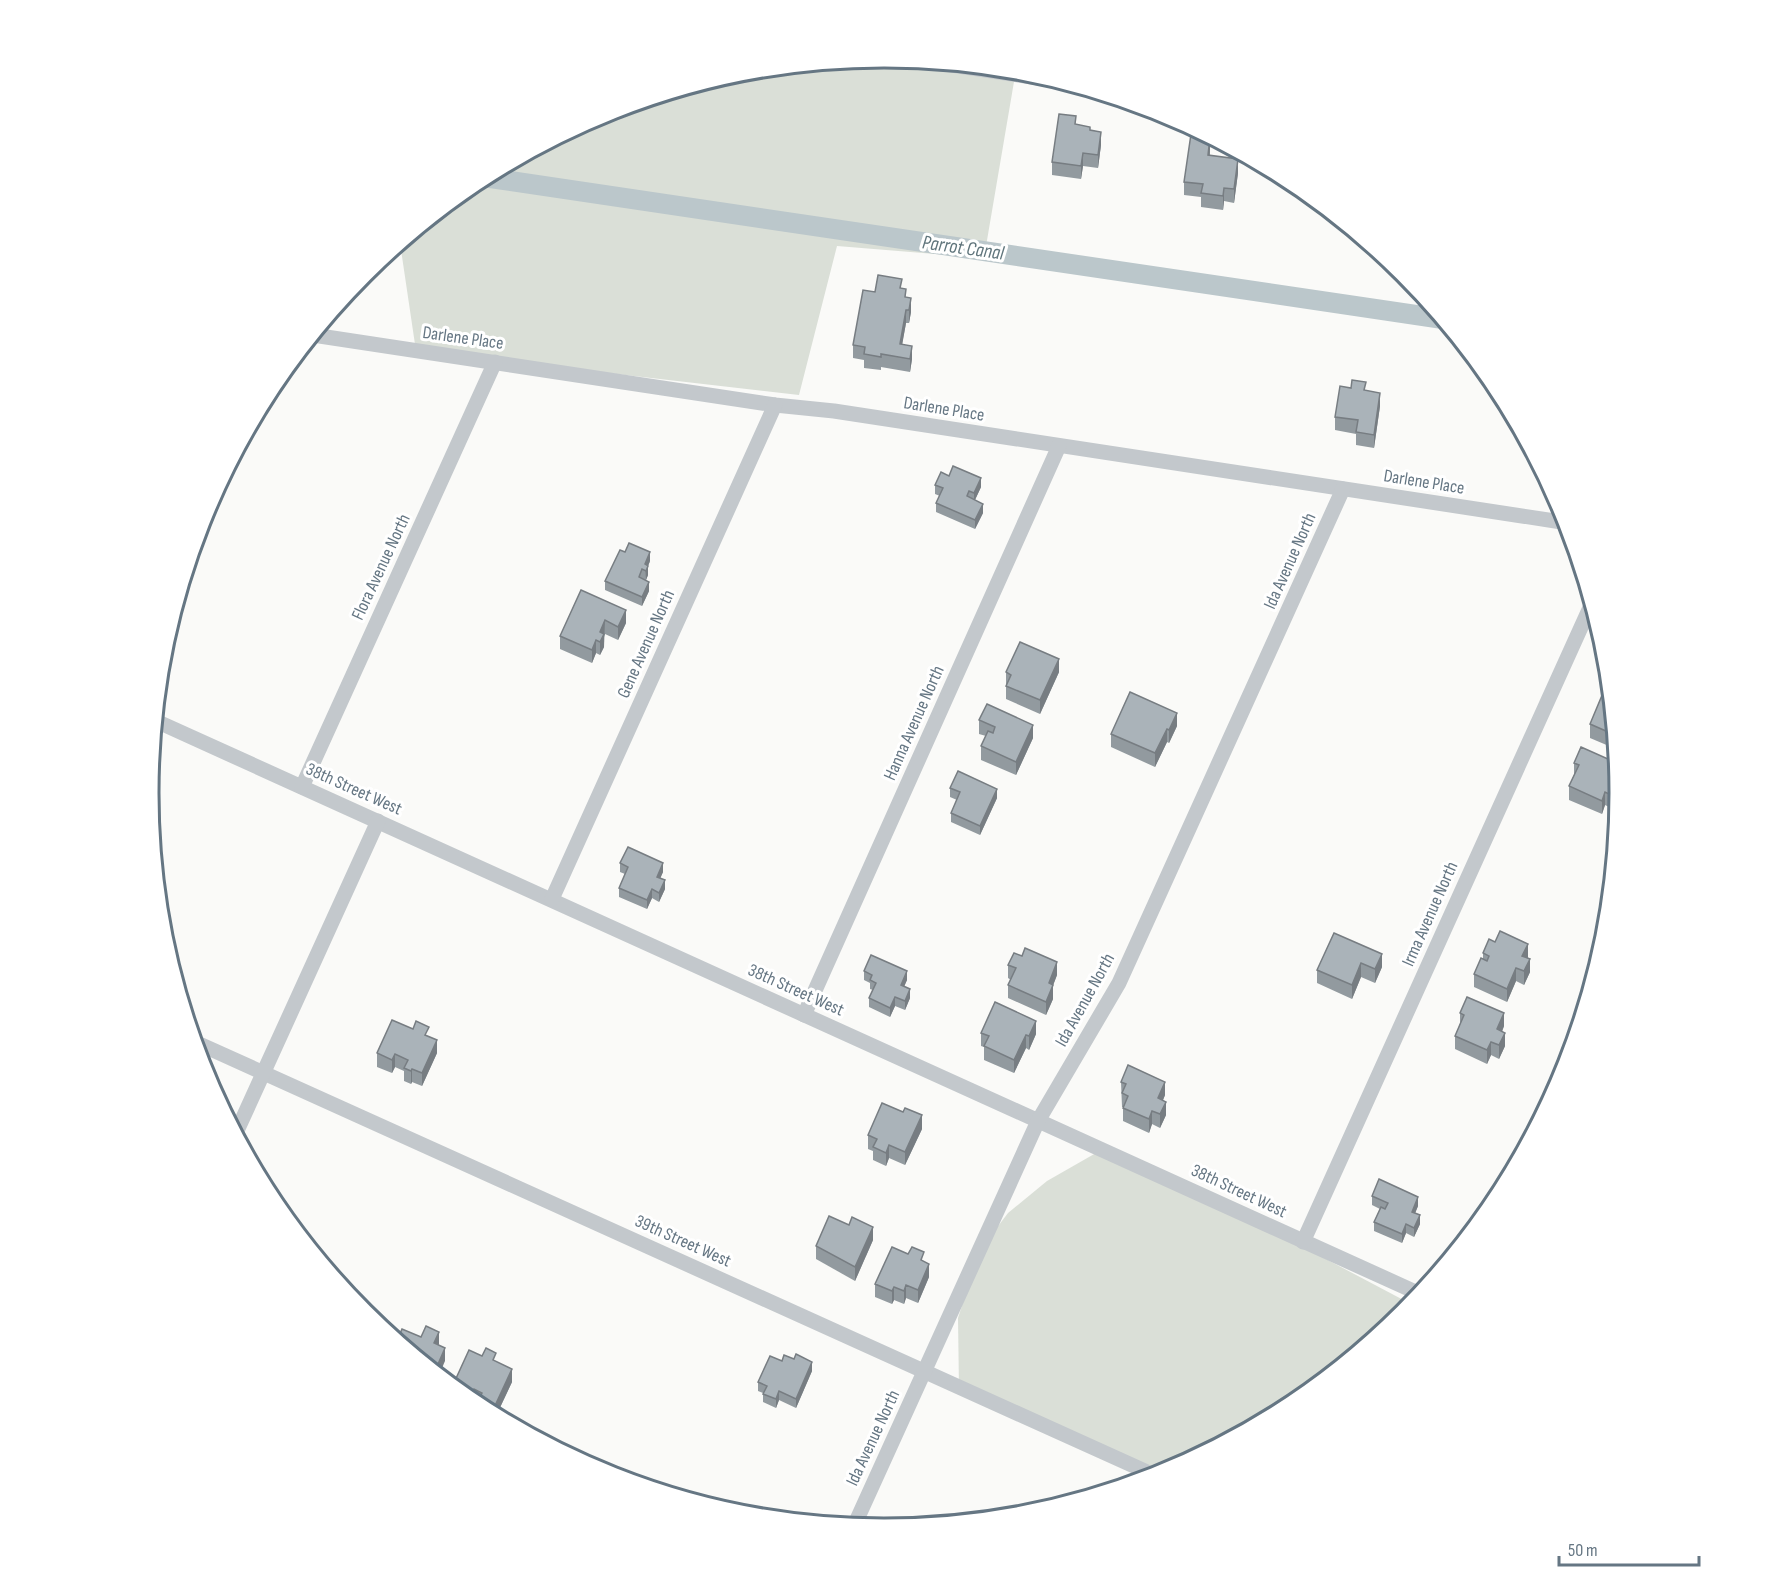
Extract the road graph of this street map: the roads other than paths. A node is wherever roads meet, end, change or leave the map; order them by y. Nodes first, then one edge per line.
1 (321, 336) edge
2 (495, 363) junction
3 (775, 405) junction
4 (1059, 446) junction
5 (1343, 489) junction
6 (1557, 521) edge
7 (1587, 614) edge
8 (163, 724) edge
9 (302, 787) junction
10 (378, 821) junction
11 (552, 899) junction
12 (804, 1015) junction
13 (205, 1047) edge
14 (263, 1073) junction
15 (1038, 1120) junction
16 (240, 1125) edge
17 (1303, 1242) junction
18 (1412, 1291) edge
19 (925, 1371) junction
20 (1143, 1470) edge
21 (858, 1517) edge

1 - 2 street, Darlene Place
2 - 3 street, Darlene Place
2 - 9 street, Flora Avenue North
3 - 4 street, Darlene Place
3 - 11 street, Gene Avenue North
4 - 5 street, Darlene Place
4 - 12 street, Hanna Avenue North
5 - 6 street, Darlene Place
5 - 15 street, Ida Avenue North
7 - 17 street, Irma Avenue North
8 - 9 street, 38th Street West
9 - 10 street, 38th Street West
10 - 11 street, 38th Street West
10 - 14 street
11 - 12 street, 38th Street West
12 - 15 street, 38th Street West
13 - 14 street, 39th Street West
14 - 16 street
14 - 19 street, 39th Street West
15 - 17 street, 38th Street West
15 - 19 street, Ida Avenue North
17 - 18 street, 38th Street West
19 - 20 street, 39th Street West
19 - 21 street, Ida Avenue North

